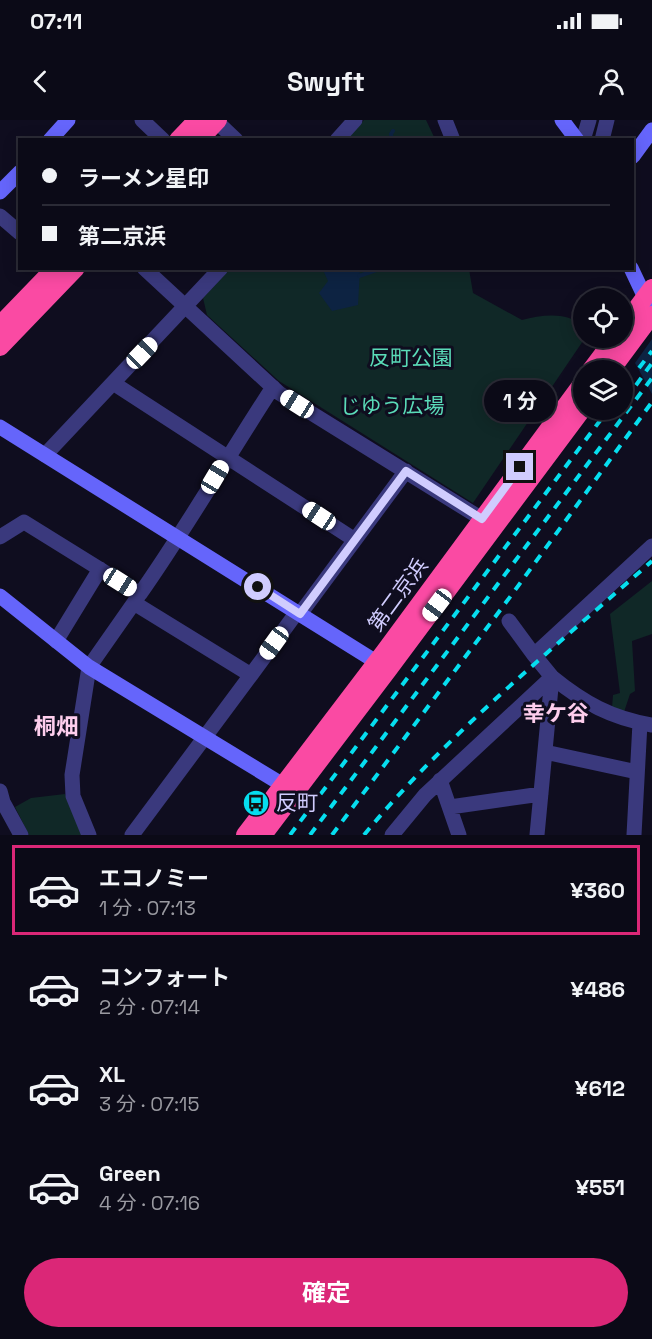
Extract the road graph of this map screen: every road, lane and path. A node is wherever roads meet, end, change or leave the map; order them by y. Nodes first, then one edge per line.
1 (68, 120) edge
2 (142, 120) edge
3 (197, 120) edge
4 (216, 120) edge
5 (355, 120) edge
6 (445, 120) edge
7 (562, 120) edge
8 (589, 120) edge
9 (608, 120) edge
10 (652, 130) edge
11 (52, 138) edge
12 (161, 138) edge
13 (180, 138) edge
14 (201, 138) edge
15 (234, 138) edge
16 (339, 138) edge
17 (452, 138) edge
18 (576, 138) edge
19 (584, 138) edge
20 (604, 138) edge
21 (634, 155) edge
22 (18, 173) edge
23 (0, 192) edge
24 (0, 216) edge
25 (18, 232) edge
26 (53, 270) edge
27 (73, 270) edge
28 (146, 270) edge
29 (219, 270) edge
30 (632, 270) edge
31 (650, 303) edge
32 (185, 308) junction
33 (633, 318) edge
34 (0, 325) edge
35 (0, 347) edge
36 (617, 360) edge
37 (113, 383) junction
38 (273, 387) junction
39 (573, 396) edge
40 (574, 420) edge
41 (0, 427) edge
42 (45, 455) junction
43 (228, 457) junction
44 (406, 471) junction
45 (482, 519) junction
46 (0, 537) edge
47 (179, 538) junction
48 (355, 540) junction
49 (652, 546) edge
50 (100, 569) junction
51 (0, 596) edge
52 (137, 599) junction
53 (299, 613) junction
54 (509, 621) dead end
55 (56, 641) junction
56 (534, 654) junction
57 (383, 666) junction
58 (89, 667) junction
59 (251, 675) junction
60 (552, 677) junction
61 (646, 724) edge
62 (204, 737) junction
63 (544, 752) junction
64 (637, 772) junction
65 (440, 780) junction
66 (284, 785) junction
67 (541, 794) junction
68 (2, 801) edge
69 (450, 807) junction
70 (21, 835) edge
71 (89, 835) edge
72 (132, 835) edge
73 (245, 835) edge
74 (263, 835) edge
75 (392, 835) edge
76 (459, 835) edge
77 (537, 835) edge
78 (634, 835) edge

1 - 11 street
2 - 12 street
3 - 13 highway
4 - 14 highway
4 - 15 street
5 - 16 street
6 - 17 street
7 - 18 street
8 - 19 street
9 - 20 street
10 - 21 street
22 - 23 street
24 - 25 street
26 - 34 highway
27 - 35 highway
28 - 32 street
29 - 32 street
30 - 31 street
31 - 33 highway
31 - 36 highway
32 - 37 street
32 - 38 street
37 - 42 street
37 - 43 street
38 - 43 street
38 - 44 street
39 - 45 highway, 第二京浜
40 - 57 highway, 第二京浜
41 - 42 street
42 - 47 street
43 - 47 street
43 - 48 street
44 - 45 street
44 - 48 street
45 - 57 highway, 第二京浜
46 - 50 street
47 - 52 street
47 - 53 street
48 - 53 street
49 - 56 street
50 - 52 street
50 - 55 street
51 - 55 street
52 - 58 street
52 - 59 street
53 - 57 street
53 - 59 street
54 - 56 street
55 - 58 street
56 - 60 street
57 - 66 highway, 第二京浜
57 - 74 highway, 第二京浜
58 - 62 street
58 - 71 street
59 - 62 street
60 - 61 street
60 - 63 street
60 - 65 street
61 - 64 street
62 - 66 street
62 - 72 street
63 - 64 street
63 - 67 street
64 - 78 street
65 - 69 street
65 - 75 street
66 - 73 highway, 第二京浜
67 - 69 street
67 - 77 street
68 - 70 street
69 - 76 street

